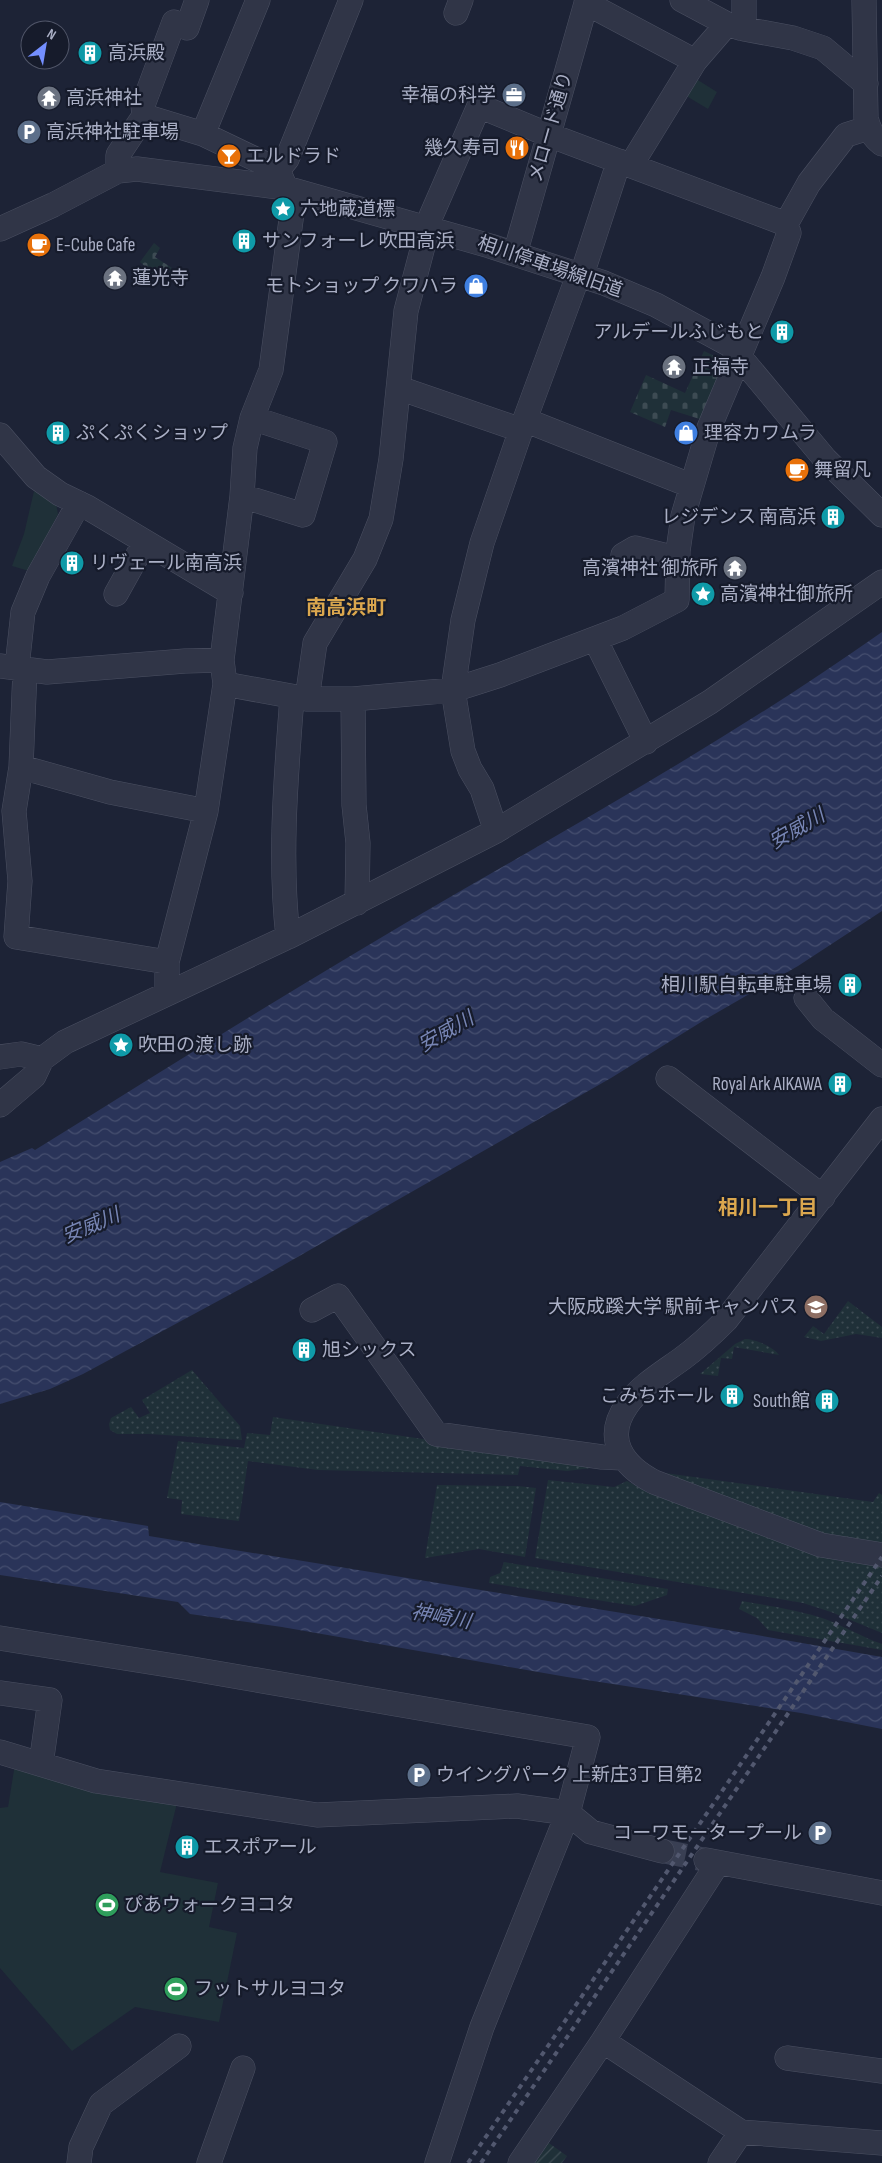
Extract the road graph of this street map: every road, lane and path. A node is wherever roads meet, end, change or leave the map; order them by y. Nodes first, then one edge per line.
1 (197, 0) edge
2 (258, 0) edge
3 (351, 0) edge
4 (682, 0) edge
5 (744, 0) edge
6 (864, 0) edge
7 (586, 1) edge
8 (736, 27) junction
9 (694, 61) junction
10 (866, 84) junction
11 (144, 116) junction
12 (203, 134) junction
13 (549, 135) junction
14 (875, 136) edge
15 (625, 163) junction
16 (118, 171) junction
17 (282, 179) junction
18 (786, 224) junction
19 (428, 228) junction
20 (0, 229) edge
21 (515, 254) junction
22 (578, 276) junction
23 (740, 355) junction
24 (399, 388) junction
25 (252, 418) junction
26 (523, 425) junction
27 (0, 435) edge
28 (692, 486) junction
29 (242, 496) junction
30 (79, 503) junction
31 (882, 515) edge
32 (145, 542) junction
33 (623, 555) dead end
34 (678, 565) junction
35 (882, 582) edge
36 (231, 593) junction
37 (116, 594) dead end
38 (595, 639) junction
39 (222, 660) junction
40 (14, 668) edge
41 (225, 684) junction
42 (453, 690) junction
43 (299, 698) junction
44 (353, 698) junction
45 (646, 742) junction
46 (21, 767) junction
47 (206, 812) junction
48 (496, 831) junction
49 (357, 903) junction
50 (288, 937) junction
51 (167, 962) junction
52 (168, 994) junction
53 (806, 998) dead end
54 (0, 1057) edge
55 (42, 1059) junction
56 (882, 1065) edge
57 (668, 1078) dead end
58 (0, 1105) edge
59 (882, 1119) edge
60 (823, 1197) junction
61 (312, 1310) dead end
62 (624, 1458) junction
63 (882, 1555) edge
64 (0, 1638) edge
65 (0, 1693) edge
66 (0, 1752) edge
67 (41, 1764) junction
68 (568, 1813) junction
69 (662, 1852) tunnel mouth
70 (882, 1893) edge
71 (603, 2041) junction
72 (179, 2046) dead end
73 (788, 2058) dead end
74 (243, 2068) dead end
75 (882, 2071) edge
76 (741, 2132) junction
77 (882, 2143) edge
78 (79, 2163) edge
79 (209, 2163) edge
80 (437, 2163) edge
81 (520, 2163) edge
82 (720, 2163) edge

1 - 11 street
2 - 12 street
3 - 17 street
4 - 8 street
5 - 8 street
6 - 10 street
7 - 9 street
7 - 13 street, メロード通り
8 - 9 street
8 - 10 street
9 - 15 street
10 - 14 street
11 - 12 street
11 - 16 street
12 - 17 street
13 - 15 street
13 - 19 street
13 - 21 street, メロード通り
14 - 18 street
15 - 18 street
15 - 22 street
16 - 17 street, 相川停車場線旧道
16 - 20 street, 相川停車場線旧道
17 - 19 street, 相川停車場線旧道
17 - 25 street
18 - 23 street
19 - 21 street, 相川停車場線旧道
19 - 24 street
21 - 22 street, 相川停車場線旧道
22 - 23 street, 相川停車場線旧道
22 - 26 street
23 - 28 street
23 - 31 street, 相川停車場線旧道
24 - 26 street
24 - 43 street
25 - 29 street
25 - 29 street
26 - 28 street
26 - 42 street
27 - 30 street
28 - 34 street
29 - 36 street
30 - 32 street
30 - 40 street
32 - 36 street
32 - 37 street
33 - 34 street
34 - 38 street
35 - 45 street
36 - 39 street
38 - 42 street
38 - 45 street
39 - 40 street
39 - 41 street
40 - 46 street
41 - 43 street
41 - 47 street
42 - 44 street
42 - 48 street
43 - 44 street
43 - 50 street
44 - 49 street
45 - 48 street
46 - 47 street
46 - 51 street
47 - 51 street
48 - 49 street
49 - 50 street
50 - 52 street
51 - 52 street
52 - 55 street
53 - 56 street
54 - 55 street
55 - 58 street
57 - 60 street
59 - 60 street
60 - 62 street
61 - 62 street
62 - 63 street
64 - 68 street
65 - 67 street
66 - 67 street
67 - 68 street
68 - 69 street
68 - 80 street
70 - 71 street
71 - 76 street
71 - 81 street
72 - 78 street
73 - 75 street
74 - 79 street
76 - 77 street
76 - 82 street

